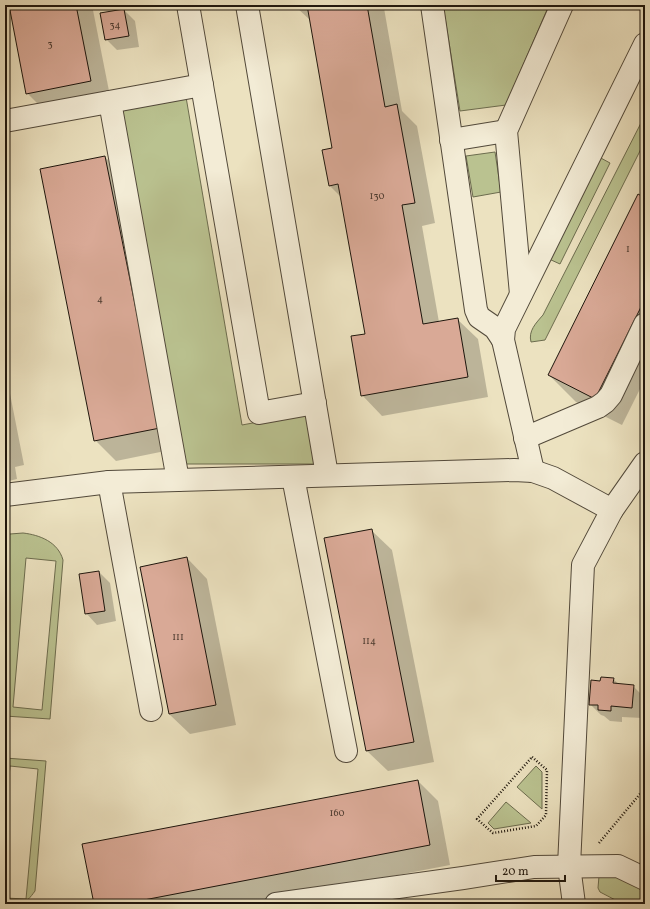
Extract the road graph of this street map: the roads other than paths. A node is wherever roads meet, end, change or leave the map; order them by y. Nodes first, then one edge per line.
1 (188, 5) edge
2 (247, 5) edge
3 (432, 5) edge
4 (562, 5) edge
5 (645, 44) edge
6 (202, 85) junction
7 (110, 102) junction
8 (5, 121) edge
9 (506, 131) junction
10 (451, 140) junction
11 (521, 294) junction
12 (645, 324) edge
13 (503, 340) junction
14 (315, 402) junction
15 (525, 438) junction
16 (645, 463) edge
17 (533, 471) junction
18 (327, 475) junction
19 (293, 476) junction
20 (178, 480) junction
21 (109, 482) junction
22 (5, 495) edge
23 (612, 510) junction
24 (151, 710) dead end
25 (346, 751) dead end
26 (579, 866) junction
27 (645, 879) edge
28 (276, 904) edge
29 (574, 904) edge

1 - 6 lane
2 - 14 lane
3 - 10 lane
4 - 9 lane
5 - 11 lane
6 - 7 lane
6 - 14 lane
7 - 8 lane
7 - 20 lane
9 - 10 lane
9 - 11 lane
10 - 13 lane
11 - 13 lane
12 - 15 lane
13 - 15 lane
14 - 18 lane
15 - 17 lane
16 - 23 lane
17 - 18 lane
17 - 23 lane
18 - 19 lane
19 - 20 lane
19 - 25 lane
20 - 21 lane
21 - 22 lane
21 - 24 lane
23 - 26 lane
26 - 27 lane
26 - 28 lane
26 - 29 lane

